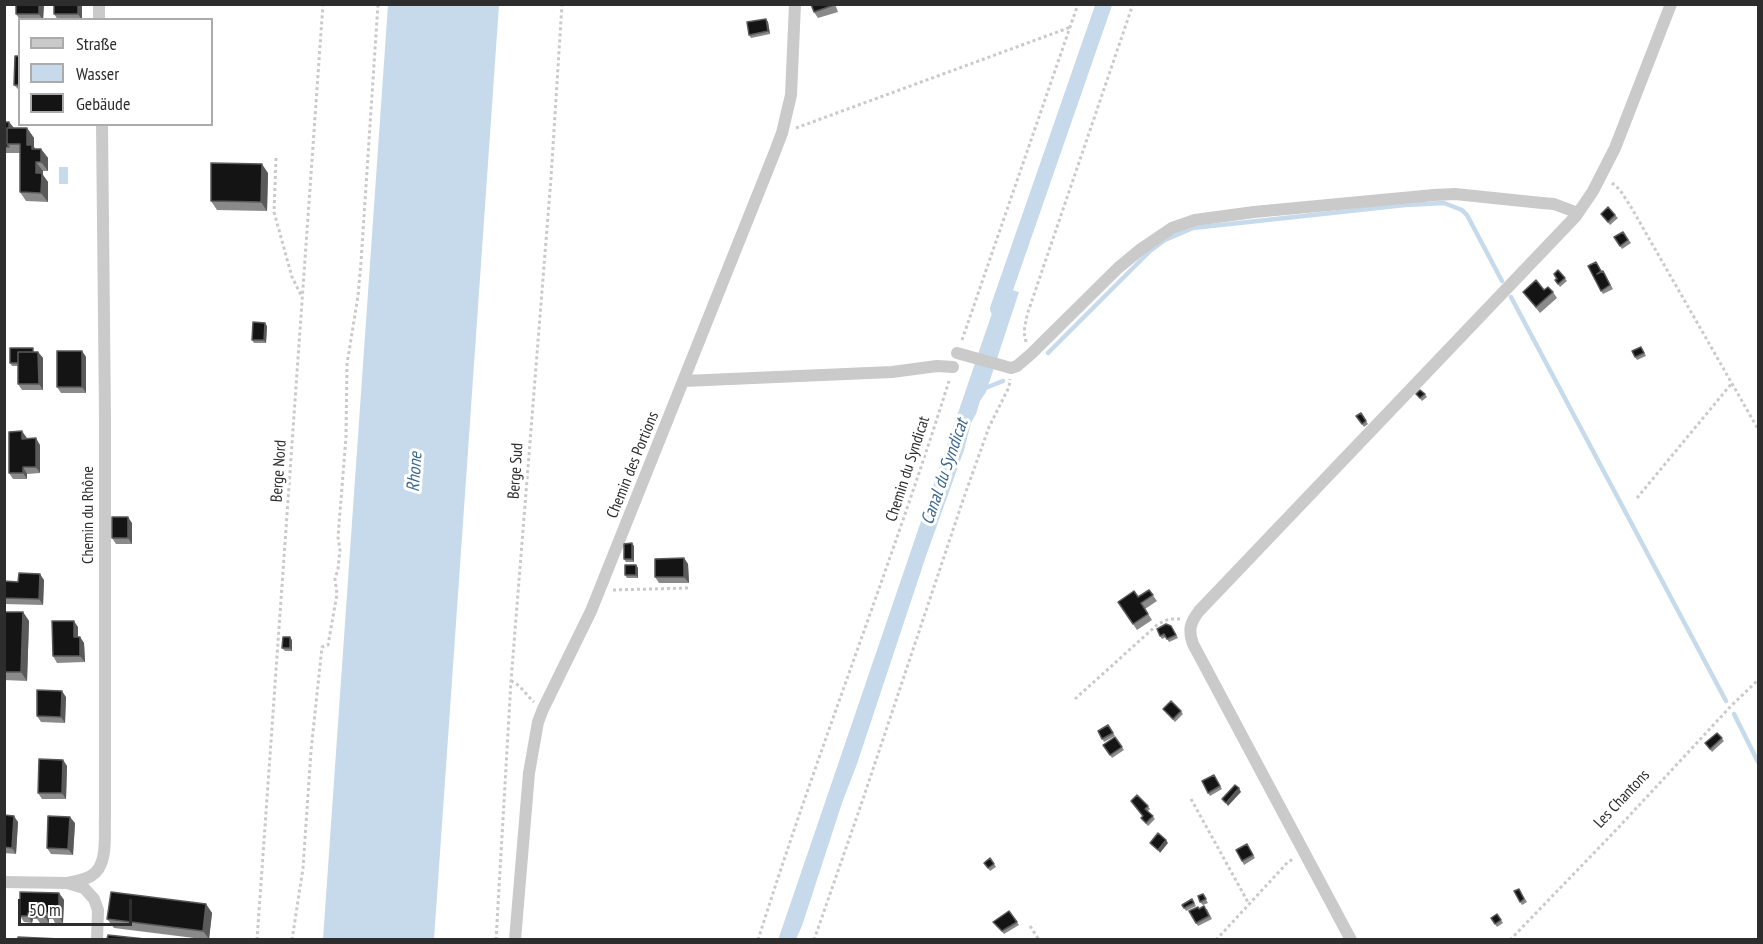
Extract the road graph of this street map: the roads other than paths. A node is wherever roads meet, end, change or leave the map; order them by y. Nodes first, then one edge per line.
1 (795, 4) edge
2 (1671, 4) edge
3 (102, 126) edge
4 (1578, 213) junction
5 (960, 354) road end
6 (953, 367) road end
7 (684, 381) junction
8 (4, 882) edge
9 (67, 883) junction
10 (97, 939) edge
11 (515, 939) edge
12 (1352, 939) edge

1 - 7 street, Chemin des Portions
2 - 4 street
3 - 9 street, Chemin du Rhône
4 - 5 street
4 - 12 street
6 - 7 street
7 - 11 street, Chemin des Portions
8 - 9 street
9 - 10 street

